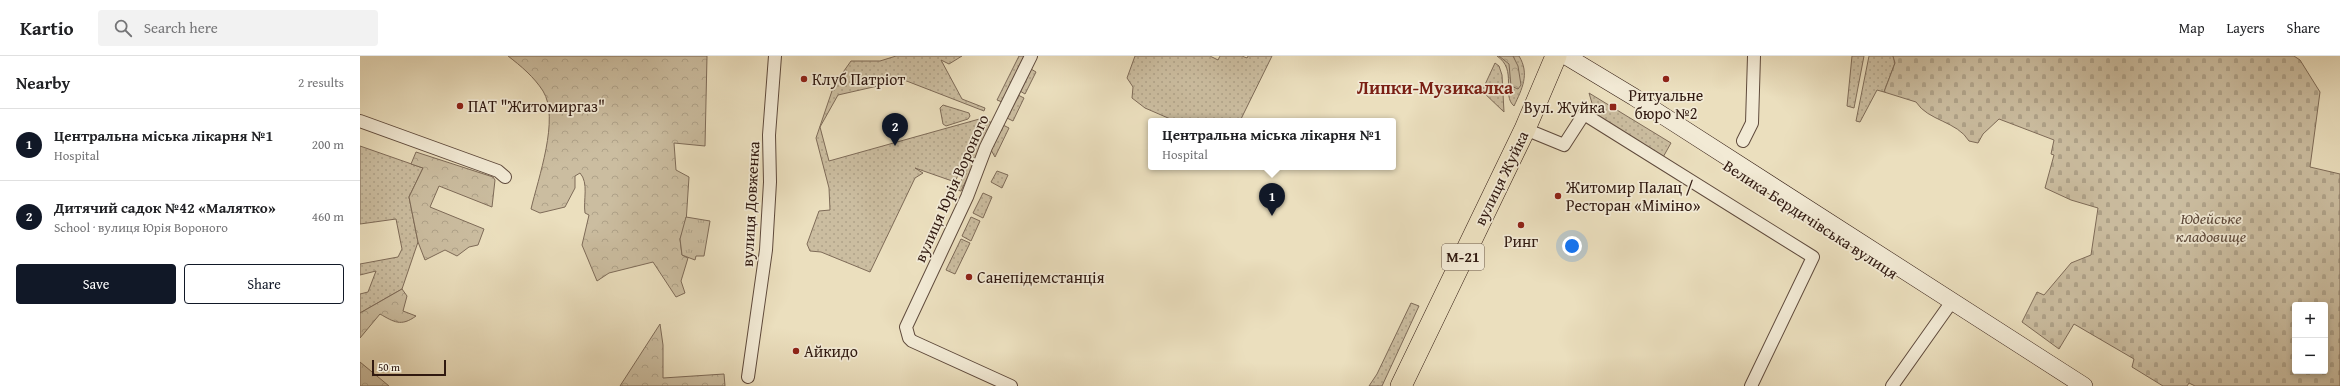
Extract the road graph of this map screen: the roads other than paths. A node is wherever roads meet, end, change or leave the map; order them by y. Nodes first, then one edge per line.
1 (775, 56) edge
2 (1031, 56) edge
3 (1754, 56) edge
4 (1556, 57) edge
5 (360, 121) edge
6 (1525, 128) junction
7 (1743, 142) dead end
8 (505, 177) dead end
9 (1948, 307) junction
10 (748, 377) dead end
11 (1011, 386) edge
12 (1401, 386) edge
13 (1751, 386) edge
14 (1892, 386) edge
15 (2071, 386) edge
16 (2084, 386) edge

1 - 10 street, вулиця Довженка
2 - 11 street, вулиця Юрія Вороного
3 - 7 street
4 - 6 highway, вулиця Жуйка / М-21
4 - 9 main road, Велика Бердичівська вулиця
4 - 16 main road, Велика Бердичівська вулиця
5 - 8 street
6 - 12 highway, вулиця Жуйка / М-21
6 - 13 street
9 - 14 street
9 - 15 main road, Велика Бердичівська вулиця

